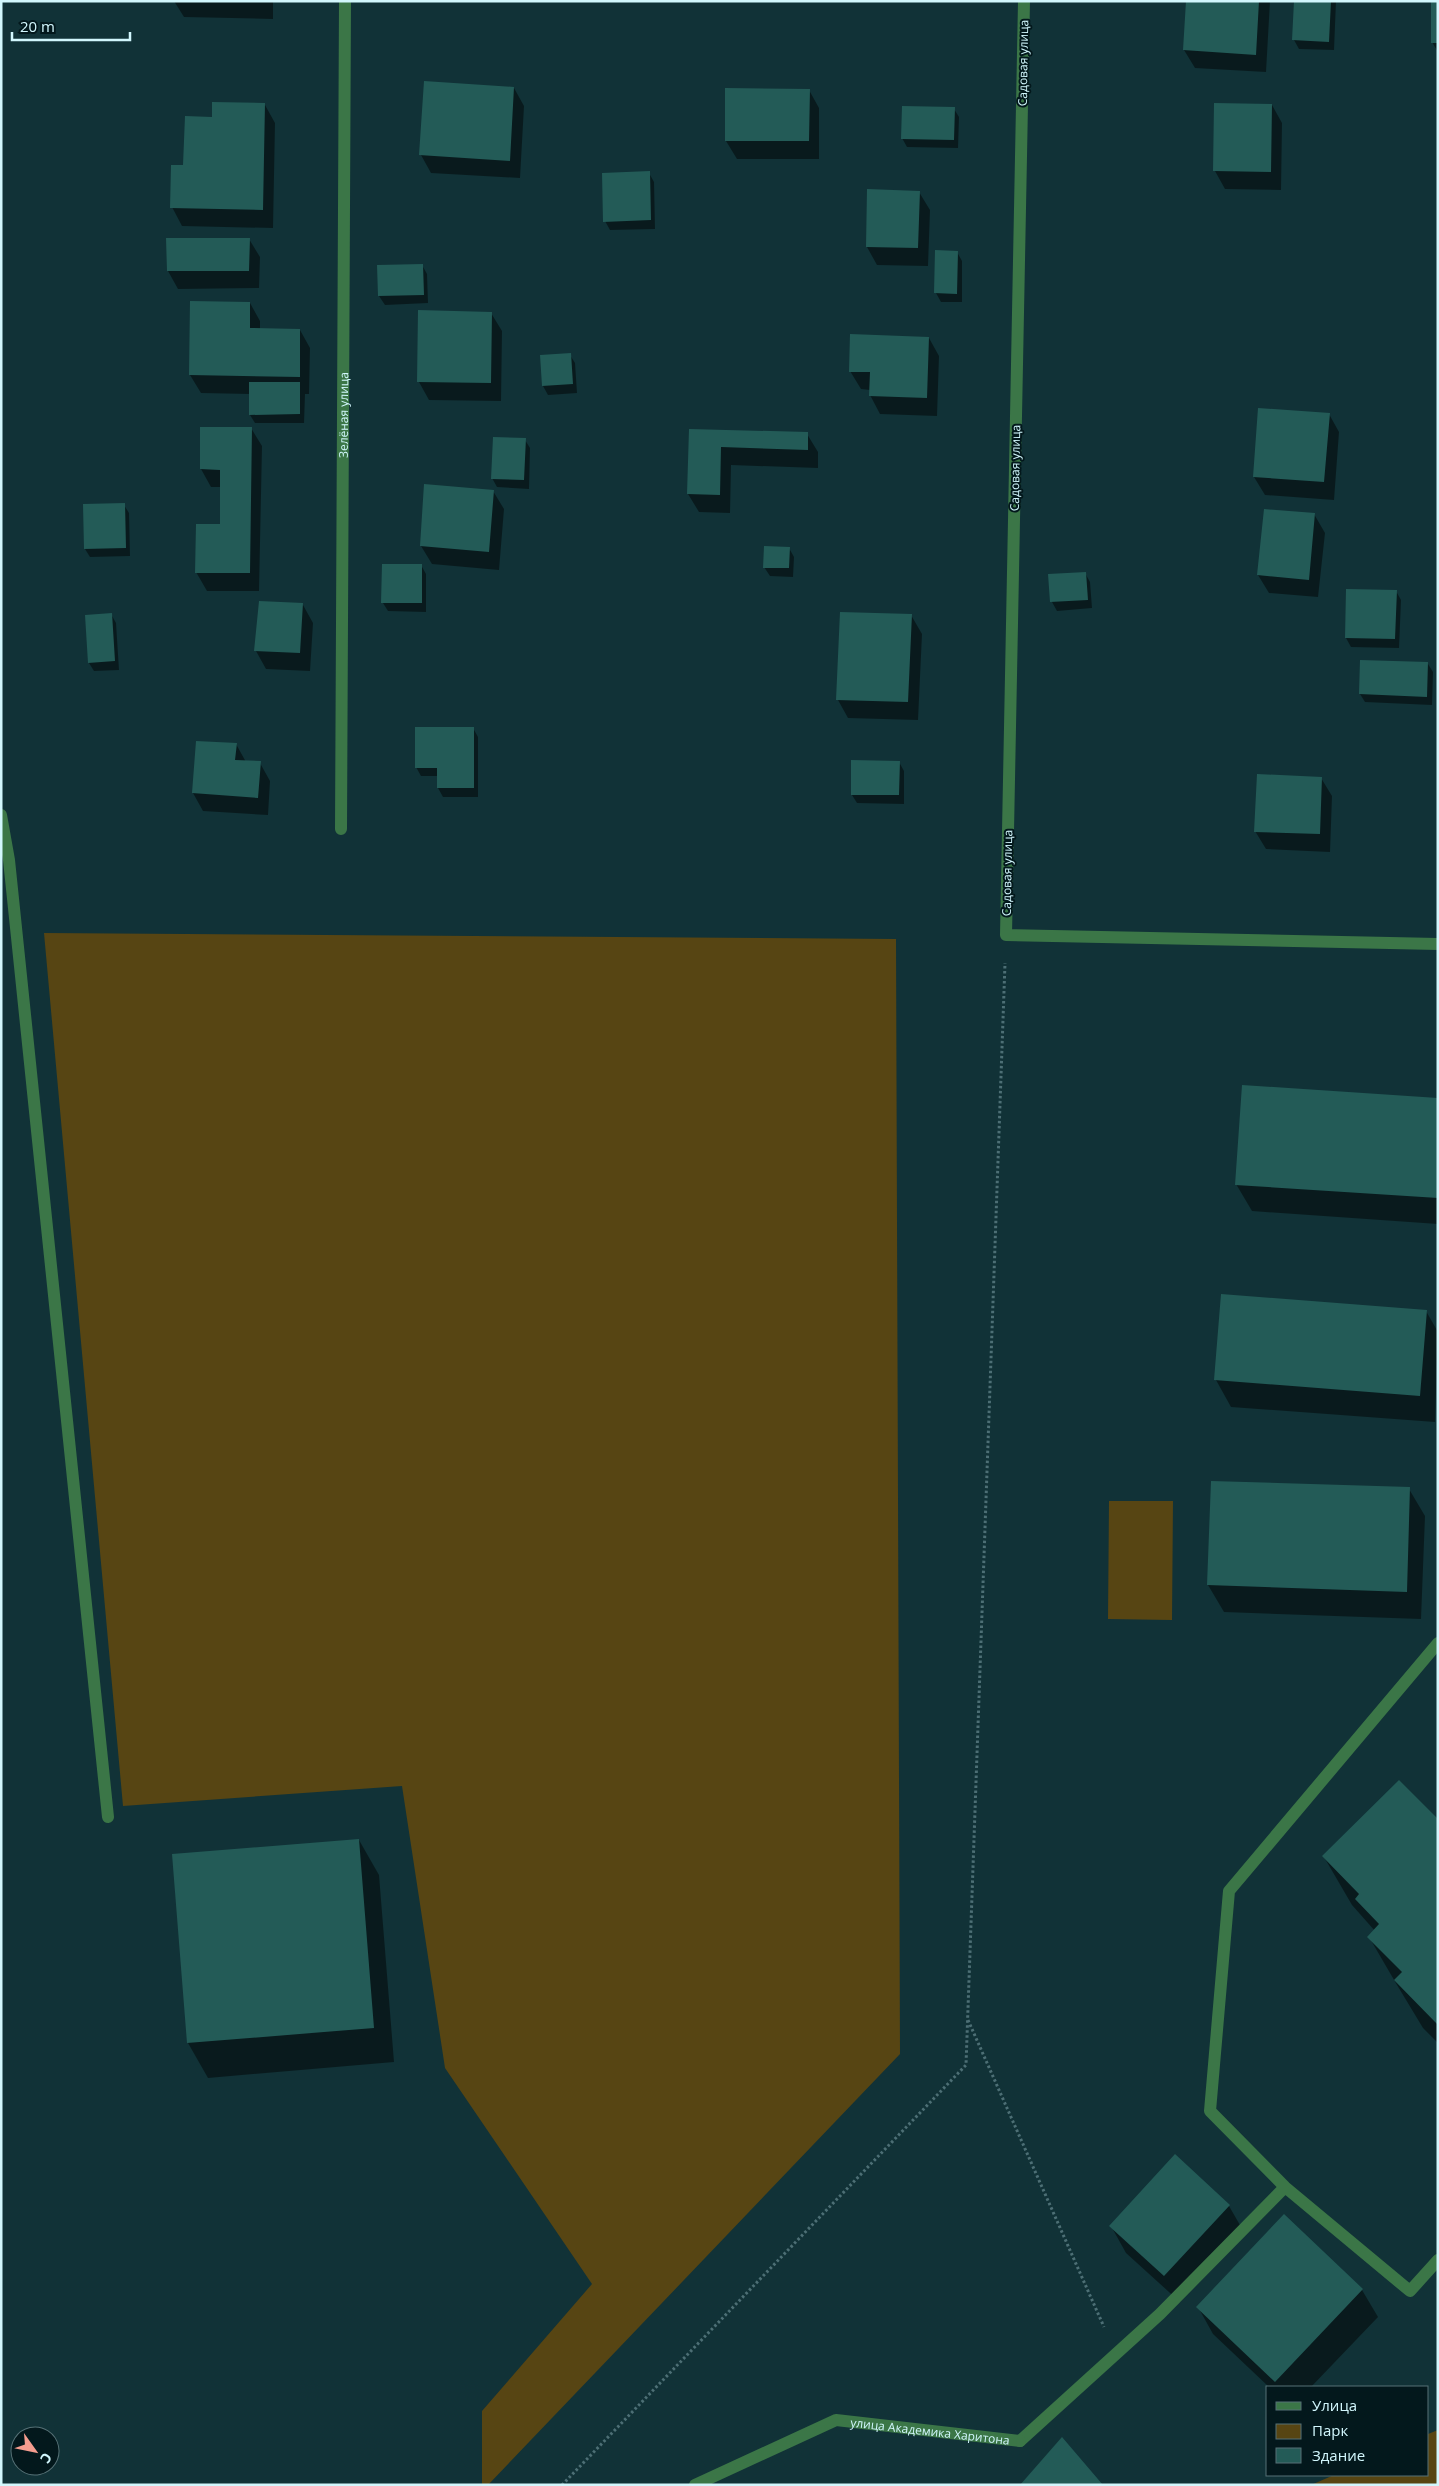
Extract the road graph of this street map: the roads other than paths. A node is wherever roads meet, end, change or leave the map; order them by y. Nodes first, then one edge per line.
1 (344, 1) edge
2 (1024, 1) edge
3 (1, 815) edge
4 (341, 829) dead end
5 (1438, 944) edge
6 (1438, 1643) edge
7 (108, 1817) dead end
8 (1285, 2187) junction
9 (1438, 2260) edge
10 (695, 2485) edge

1 - 4 street, Зелёная улица
2 - 5 street, Садовая улица
3 - 7 street
6 - 8 street
8 - 9 street
8 - 10 street, улица Академика Харитона

